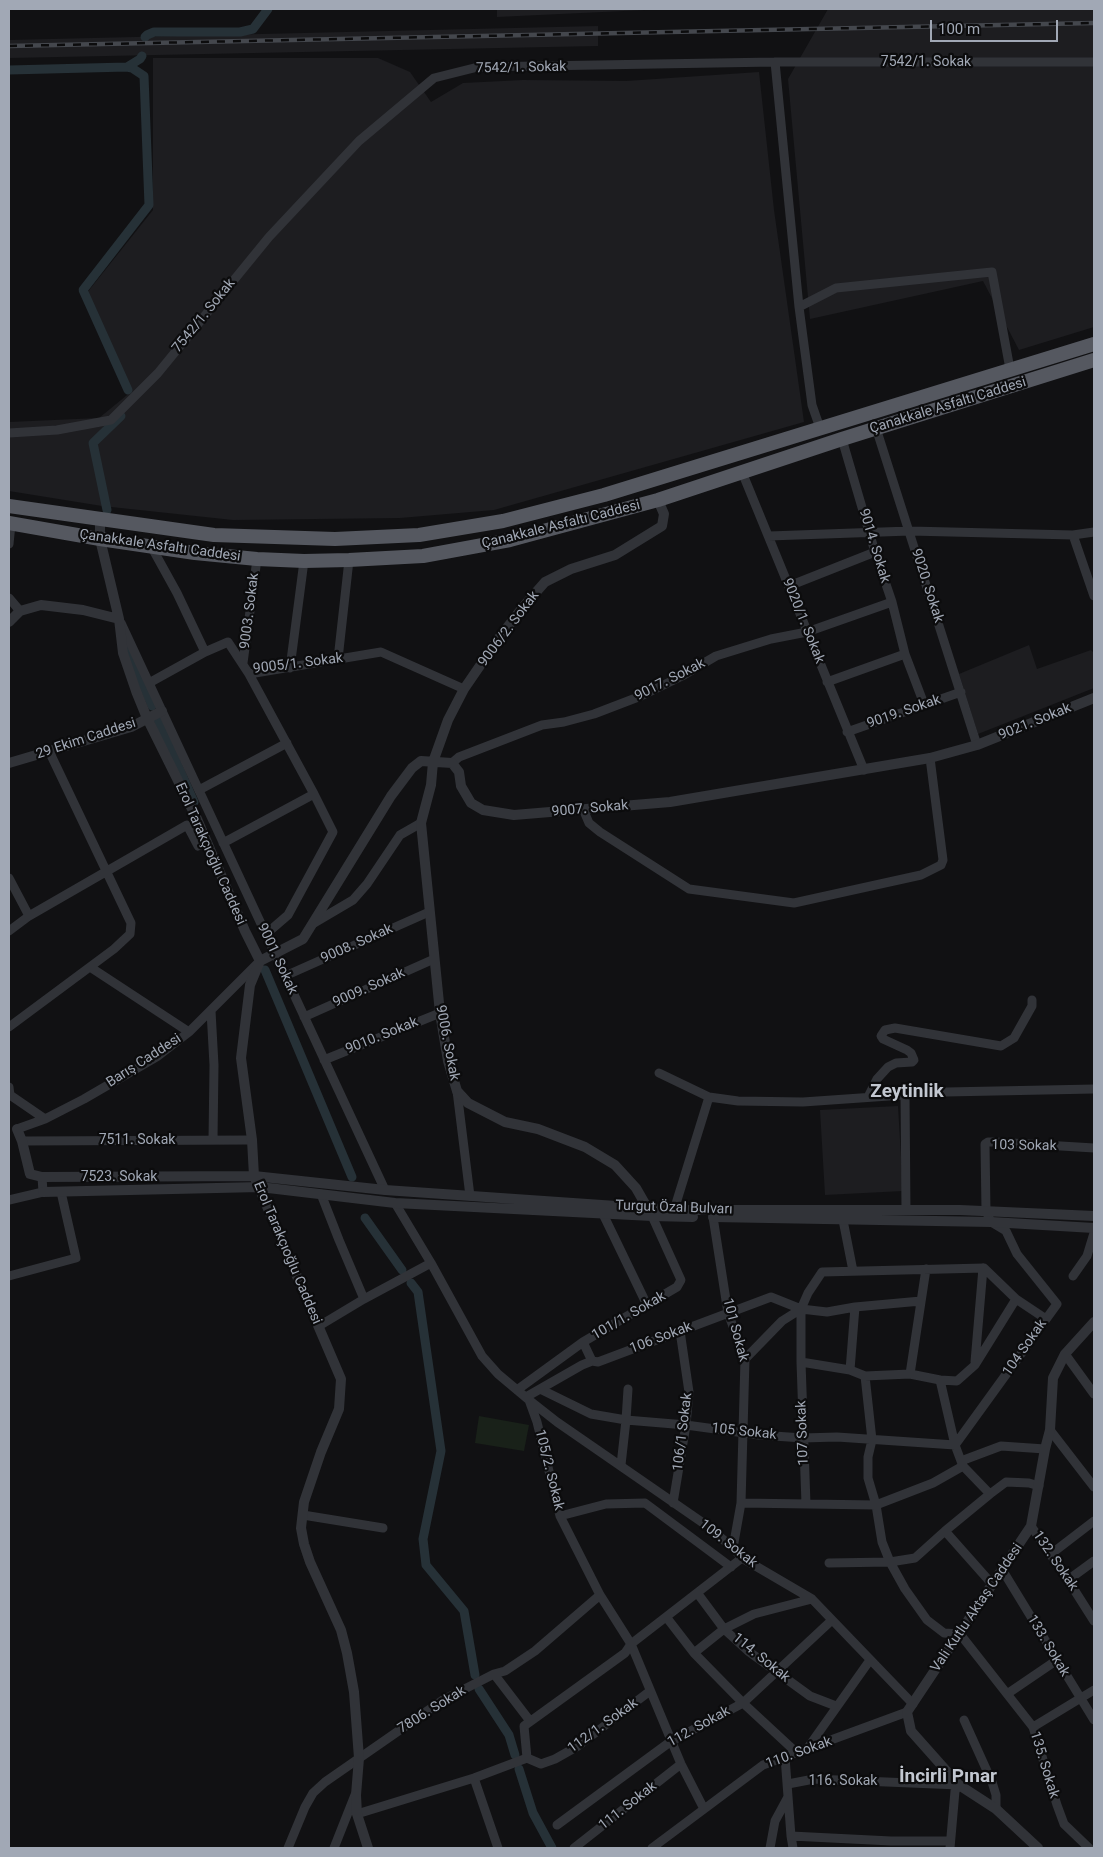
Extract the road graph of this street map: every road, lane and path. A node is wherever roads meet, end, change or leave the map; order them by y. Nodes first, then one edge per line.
1 (775, 62) junction
2 (1094, 62) edge
3 (798, 306) junction
4 (1094, 344) edge
5 (1094, 360) edge
6 (1010, 369) junction
7 (820, 428) junction
8 (876, 428) junction
9 (9, 433) edge
10 (842, 439) junction
11 (742, 472) junction
12 (658, 500) junction
13 (9, 506) edge
14 (100, 520) junction
15 (10, 524) edge
16 (910, 530) junction
17 (870, 532) junction
18 (1094, 532) edge
19 (1073, 535) junction
20 (769, 536) junction
21 (100, 539) junction
22 (9, 544) edge
23 (151, 546) junction
24 (875, 552) junction
25 (257, 559) junction
26 (350, 560) junction
27 (304, 561) junction
28 (788, 586) junction
29 (1094, 596) edge
30 (9, 598) edge
31 (892, 602) junction
32 (9, 609) edge
33 (20, 611) junction
34 (119, 618) junction
35 (9, 622) edge
36 (807, 632) junction
37 (205, 652) junction
38 (905, 654) junction
39 (338, 659) junction
40 (243, 663) junction
41 (290, 668) junction
42 (249, 674) junction
43 (827, 682) junction
44 (149, 683) junction
45 (464, 689) junction
46 (961, 692) junction
47 (1094, 698) edge
48 (924, 704) junction
49 (162, 711) junction
50 (147, 718) junction
51 (847, 732) junction
52 (287, 743) junction
53 (976, 745) junction
54 (49, 751) junction
55 (930, 758) junction
56 (433, 762) junction
57 (9, 763) edge
58 (452, 763) junction
59 (864, 770) junction
60 (199, 790) junction
61 (314, 794) junction
62 (583, 809) junction
63 (421, 823) junction
64 (207, 842) junction
65 (224, 843) junction
66 (107, 872) junction
67 (9, 878) edge
68 (429, 912) junction
69 (30, 916) junction
70 (314, 923) junction
71 (9, 931) edge
72 (266, 934) junction
73 (275, 954) junction
74 (434, 960) junction
75 (260, 961) junction
76 (90, 967) junction
77 (285, 976) junction
78 (1032, 1000) dead end
79 (211, 1011) junction
80 (440, 1013) junction
81 (304, 1017) junction
82 (9, 1027) edge
83 (189, 1032) junction
84 (324, 1060) junction
85 (659, 1073) dead end
86 (9, 1087) edge
87 (1094, 1089) edge
88 (457, 1091) junction
89 (905, 1095) junction
90 (709, 1097) junction
91 (868, 1097) junction
92 (46, 1119) junction
93 (12, 1128) edge
94 (213, 1140) junction
95 (252, 1140) junction
96 (22, 1141) junction
97 (1094, 1148) edge
98 (254, 1176) junction
99 (42, 1177) junction
100 (260, 1187) junction
101 (385, 1190) junction
102 (44, 1192) junction
103 (61, 1192) junction
104 (321, 1194) junction
105 (470, 1196) junction
106 (9, 1200) edge
107 (395, 1202) junction
108 (674, 1210) junction
109 (906, 1210) junction
110 (986, 1211) junction
111 (650, 1212) junction
112 (603, 1214) junction
113 (842, 1215) junction
114 (1094, 1216) edge
115 (713, 1217) junction
116 (992, 1222) junction
117 (1094, 1228) edge
118 (1094, 1233) edge
119 (1017, 1254) joint
120 (431, 1263) junction
121 (983, 1268) junction
122 (926, 1269) junction
123 (853, 1270) junction
124 (9, 1276) edge
125 (1073, 1276) dead end
126 (364, 1299) junction
127 (1016, 1299) junction
128 (921, 1301) junction
129 (647, 1305) junction
130 (855, 1307) junction
131 (801, 1309) junction
132 (728, 1313) junction
133 (1046, 1319) junction
134 (1094, 1322) edge
135 (319, 1326) junction
136 (680, 1331) junction
137 (583, 1342) junction
138 (1066, 1354) junction
139 (745, 1359) junction
140 (592, 1361) junction
141 (801, 1362) junction
142 (974, 1365) junction
143 (850, 1370) junction
144 (910, 1374) junction
145 (865, 1376) junction
146 (940, 1380) junction
147 (540, 1388) junction
148 (628, 1389) dead end
149 (517, 1390) junction
150 (1094, 1394) edge
151 (528, 1399) junction
152 (626, 1420) junction
153 (686, 1425) junction
154 (1050, 1430) junction
155 (743, 1433) junction
156 (803, 1438) junction
157 (872, 1440) junction
158 (955, 1445) junction
159 (1045, 1449) junction
160 (962, 1464) junction
161 (621, 1465) junction
162 (1039, 1486) junction
163 (1094, 1487) edge
164 (990, 1494) junction
165 (673, 1503) junction
166 (741, 1503) junction
167 (806, 1504) junction
168 (876, 1505) junction
169 (303, 1516) junction
170 (560, 1516) junction
171 (1094, 1521) edge
172 (1031, 1526) junction
173 (384, 1528) dead end
174 (945, 1532) junction
175 (733, 1548) junction
176 (1051, 1554) junction
177 (742, 1558) junction
178 (1094, 1561) edge
179 (829, 1562) dead end
180 (890, 1562) junction
181 (731, 1567) junction
182 (1003, 1571) junction
183 (1068, 1580) junction
184 (992, 1584) junction
185 (698, 1594) junction
186 (600, 1595) junction
187 (812, 1599) junction
188 (667, 1618) junction
189 (832, 1620) junction
190 (1094, 1621) edge
191 (724, 1629) junction
192 (960, 1634) junction
193 (631, 1644) junction
194 (694, 1653) junction
195 (870, 1660) junction
196 (1057, 1660) junction
197 (775, 1672) junction
198 (494, 1674) junction
199 (1094, 1690) edge
200 (650, 1691) junction
201 (1007, 1694) junction
202 (1080, 1698) junction
203 (743, 1703) junction
204 (836, 1706) junction
205 (910, 1708) junction
206 (964, 1720) dead end
207 (1094, 1720) edge
208 (530, 1721) junction
209 (1033, 1727) junction
210 (672, 1741) junction
211 (807, 1749) junction
212 (796, 1753) junction
213 (785, 1757) junction
214 (359, 1758) junction
215 (527, 1758) junction
216 (682, 1764) junction
217 (474, 1778) junction
218 (788, 1784) junction
219 (958, 1785) junction
220 (356, 1795) junction
221 (788, 1797) junction
222 (704, 1809) junction
223 (996, 1809) junction
224 (358, 1814) junction
225 (557, 1825) dead end
226 (790, 1836) junction
227 (950, 1844) edge
228 (891, 1845) edge
229 (288, 1848) edge
230 (334, 1848) edge
231 (368, 1848) edge
232 (498, 1848) edge
233 (574, 1848) edge
234 (652, 1848) edge
235 (770, 1848) edge
236 (793, 1848) edge
237 (1036, 1848) edge
238 (1088, 1848) edge

1 - 2 street, 7542/1. Sokak
1 - 3 street
1 - 9 street, 7542/1. Sokak
3 - 6 street
3 - 7 street
4 - 6 highway, Çanakkale Asfaltı Caddesi
5 - 8 highway, Çanakkale Asfaltı Caddesi
6 - 7 highway, Çanakkale Asfaltı Caddesi
7 - 14 highway, Çanakkale Asfaltı Caddesi
8 - 10 highway, Çanakkale Asfaltı Caddesi
8 - 16 street, 9020. Sokak
10 - 11 highway, Çanakkale Asfaltı Caddesi
10 - 17 street, 9014. Sokak
11 - 12 highway, Çanakkale Asfaltı Caddesi
11 - 20 street, 9020/1. Sokak
12 - 26 highway, Çanakkale Asfaltı Caddesi
12 - 45 street, 9006/2. Sokak
13 - 14 highway, Çanakkale Asfaltı Caddesi
14 - 21 street, Erol Tarakçıoğlu Caddesi
15 - 21 highway, Çanakkale Asfaltı Caddesi
15 - 22 street
16 - 17 street
16 - 19 street
16 - 46 street, 9020. Sokak
17 - 20 street
17 - 24 street, 9014. Sokak
18 - 19 street
19 - 29 street
20 - 28 street, 9020/1. Sokak
21 - 23 highway, Çanakkale Asfaltı Caddesi
21 - 34 street, Erol Tarakçıoğlu Caddesi
23 - 25 highway, Çanakkale Asfaltı Caddesi
23 - 37 street
24 - 28 street
24 - 31 street, 9014. Sokak
25 - 27 highway, Çanakkale Asfaltı Caddesi
25 - 40 street, 9003. Sokak
26 - 27 highway, Çanakkale Asfaltı Caddesi
26 - 39 street
27 - 41 street
28 - 36 street, 9020/1. Sokak
30 - 33 street
31 - 36 street, 9017. Sokak
31 - 38 street, 9014. Sokak
32 - 33 street
33 - 34 street
33 - 35 street
34 - 44 street, 9001. Sokak
34 - 50 street, Erol Tarakçıoğlu Caddesi
36 - 43 street, 9020/1. Sokak
36 - 58 street, 9017. Sokak
37 - 40 street, 9005/1. Sokak
37 - 44 street, 9005/1. Sokak
38 - 43 street
38 - 48 street, 9014. Sokak
39 - 41 street, 9005/1. Sokak
39 - 45 street, 9005/1. Sokak
40 - 42 street, 9005/1. Sokak
41 - 42 street, 9005/1. Sokak
42 - 52 street
43 - 51 street, 9020/1. Sokak
44 - 49 street, 9001. Sokak
45 - 56 street, 9006/2. Sokak
46 - 48 street, 9019. Sokak
46 - 53 street, 9020. Sokak
47 - 53 street, 9021. Sokak
48 - 51 street, 9019. Sokak
49 - 50 street, 29 Ekim Caddesi
49 - 60 street, 9001. Sokak
50 - 54 street, 29 Ekim Caddesi
50 - 64 street, Erol Tarakçıoğlu Caddesi
51 - 59 street, 9020/1. Sokak
52 - 60 street
52 - 61 street
53 - 55 street, 9007. Sokak
54 - 57 street, 29 Ekim Caddesi
54 - 66 street
55 - 59 street, 9007. Sokak
55 - 62 street
56 - 58 street
56 - 63 street, 9006/2. Sokak
56 - 70 street
58 - 62 street, 9007. Sokak
59 - 62 street, 9007. Sokak
60 - 65 street, 9001. Sokak
61 - 65 street
61 - 72 street
63 - 68 street, 9006. Sokak
63 - 70 street
64 - 66 street
64 - 75 street, Erol Tarakçıoğlu Caddesi
65 - 72 street, 9001. Sokak
66 - 69 street
66 - 76 street
67 - 69 street
68 - 74 street, 9006. Sokak
68 - 77 street, 9008. Sokak
69 - 71 street
70 - 73 street
72 - 73 street, 9001. Sokak
73 - 75 street
73 - 77 street, 9001. Sokak
74 - 80 street, 9006. Sokak
74 - 81 street, 9009. Sokak
75 - 79 street, Barış Caddesi
75 - 95 street, Erol Tarakçıoğlu Caddesi
76 - 82 street
76 - 83 street
77 - 81 street, 9001. Sokak
78 - 91 street
79 - 83 street, Barış Caddesi
79 - 94 street
80 - 84 street, 9010. Sokak
80 - 88 street, 9006. Sokak
81 - 84 street, 9001. Sokak
83 - 92 street, Barış Caddesi
84 - 101 street, 9001. Sokak
85 - 90 street
86 - 92 street
87 - 89 street
88 - 105 street
88 - 111 street, 9006. Sokak
89 - 91 street
89 - 109 street
90 - 91 street
90 - 108 street
92 - 93 street, Barış Caddesi
93 - 96 street
94 - 95 street, 7511. Sokak
94 - 96 street, 7511. Sokak
95 - 98 street, Erol Tarakçıoğlu Caddesi
96 - 99 street
97 - 110 street, 103 Sokak
98 - 99 street, 7523. Sokak
98 - 100 street, Erol Tarakçıoğlu Caddesi
98 - 101 street, Turgut Özal Bulvarı
99 - 102 street
100 - 103 street, Turgut Özal Bulvarı
100 - 104 street, Turgut Özal Bulvarı
100 - 135 street, Erol Tarakçıoğlu Caddesi
101 - 105 street, Turgut Özal Bulvarı
101 - 107 street
102 - 103 street, Turgut Özal Bulvarı
102 - 106 street
103 - 124 street
104 - 107 street, Turgut Özal Bulvarı
104 - 126 street
105 - 111 street, Turgut Özal Bulvarı
107 - 112 street, Turgut Özal Bulvarı
107 - 120 street
108 - 111 street, Turgut Özal Bulvarı
108 - 113 street, Turgut Özal Bulvarı
109 - 110 street, Turgut Özal Bulvarı
109 - 113 street, Turgut Özal Bulvarı
110 - 114 street, Turgut Özal Bulvarı
110 - 116 street, 103 Sokak
111 - 112 street, Turgut Özal Bulvarı
111 - 115 street, Turgut Özal Bulvarı
111 - 129 street, 101/1. Sokak
112 - 129 street
113 - 115 street, Turgut Özal Bulvarı
113 - 116 street, Turgut Özal Bulvarı
113 - 123 street
115 - 132 street, 101 Sokak
116 - 117 street, Turgut Özal Bulvarı
116 - 119 street, 103 Sokak
118 - 125 street
119 - 133 street, 104 Sokak
120 - 126 street
120 - 149 street
121 - 122 street
121 - 127 street
121 - 142 street
122 - 123 street
122 - 128 street
123 - 131 street
126 - 135 street
127 - 133 street
127 - 142 street
128 - 130 street, 106 Sokak
128 - 144 street
129 - 137 street, 101/1. Sokak
130 - 131 street, 106 Sokak
130 - 143 street
131 - 132 street, 106 Sokak
131 - 139 street
131 - 141 street, 107 Sokak
132 - 136 street, 106 Sokak
132 - 139 street, 101 Sokak
133 - 158 street, 104 Sokak
134 - 138 street, Vali Kutlu Aktaş Caddesi
135 - 169 street, Erol Tarakçıoğlu Caddesi
136 - 140 street, 106 Sokak
136 - 153 street, 106/1 Sokak
137 - 140 street
137 - 149 street, 101/1. Sokak
138 - 150 street
138 - 154 street, Vali Kutlu Aktaş Caddesi
139 - 155 street, 101 Sokak
140 - 147 street, 106 Sokak
141 - 143 street
141 - 156 street, 107 Sokak
142 - 146 street
143 - 145 street
144 - 145 street
144 - 146 street
145 - 157 street
146 - 158 street
147 - 151 street, 106 Sokak
147 - 152 street, 105 Sokak
148 - 152 street
149 - 151 street
151 - 161 street, 109. Sokak
151 - 170 street, 105/2. Sokak
152 - 153 street, 105 Sokak
152 - 161 street
153 - 155 street, 105 Sokak
153 - 165 street, 106/1 Sokak
154 - 159 street, Vali Kutlu Aktaş Caddesi
154 - 163 street
155 - 156 street, 105 Sokak
155 - 166 street, 101 Sokak
156 - 157 street, 105 Sokak
156 - 167 street, 107 Sokak
157 - 158 street, 105 Sokak
157 - 168 street
158 - 160 street
159 - 160 street
159 - 162 street, Vali Kutlu Aktaş Caddesi
160 - 164 street
160 - 168 street
161 - 165 street, 109. Sokak
162 - 164 street
162 - 172 street, Vali Kutlu Aktaş Caddesi
164 - 174 street
165 - 175 street, 109. Sokak
166 - 167 street
166 - 175 street, 101 Sokak
167 - 168 street
168 - 180 street
169 - 173 street
169 - 214 street, Erol Tarakçıoğlu Caddesi
170 - 181 street
170 - 186 street, 105/2. Sokak
171 - 176 street
172 - 176 street, 132. Sokak
172 - 182 street, Vali Kutlu Aktaş Caddesi
174 - 180 street
174 - 184 street
175 - 177 street, 109. Sokak
176 - 183 street, 132. Sokak
177 - 181 street
177 - 187 street, 109. Sokak
178 - 183 street
179 - 180 street
180 - 192 street
181 - 185 street
182 - 184 street, Vali Kutlu Aktaş Caddesi
182 - 196 street, 133. Sokak
183 - 190 street, 132. Sokak
184 - 192 street, Vali Kutlu Aktaş Caddesi
185 - 188 street
185 - 191 street, 114. Sokak
186 - 193 street, 105/2. Sokak
186 - 198 street, 7806. Sokak
187 - 189 street, 109. Sokak
187 - 191 street
188 - 193 street
188 - 194 street
189 - 195 street, 109. Sokak
189 - 197 street, 112. Sokak
191 - 194 street
191 - 197 street, 114. Sokak
192 - 201 street, 135. Sokak
192 - 205 street, Vali Kutlu Aktaş Caddesi
193 - 200 street, 105/2. Sokak
193 - 208 street
194 - 203 street
195 - 204 street
195 - 205 street, 109. Sokak
196 - 201 street
196 - 202 street, 133. Sokak
197 - 203 street, 112. Sokak
197 - 204 street, 114. Sokak
198 - 208 street
198 - 214 street, 7806. Sokak
199 - 202 street
200 - 210 street, 105/2. Sokak
200 - 215 street, 112/1. Sokak
201 - 209 street, 135. Sokak
202 - 207 street, 133. Sokak
202 - 209 street
203 - 210 street, 112. Sokak
203 - 212 street
204 - 211 street
205 - 211 street, 110. Sokak
205 - 219 street
206 - 223 street
208 - 215 street
209 - 238 street, 135. Sokak
210 - 216 street, 105/2. Sokak
210 - 225 street, 112. Sokak
211 - 212 street, 110. Sokak
212 - 213 street, 110. Sokak
213 - 218 street
213 - 222 street, 110. Sokak
214 - 220 street, Erol Tarakçıoğlu Caddesi
214 - 229 street, 7806. Sokak
215 - 217 street
216 - 222 street, 105/2. Sokak
216 - 233 street, 111. Sokak
217 - 224 street
217 - 232 street
218 - 219 street, 116. Sokak
218 - 221 street
219 - 223 street
219 - 227 street
220 - 224 street, Erol Tarakçıoğlu Caddesi
220 - 230 street
221 - 226 street
221 - 235 street
222 - 234 street, 110. Sokak
223 - 237 street
224 - 231 street, Erol Tarakçıoğlu Caddesi
226 - 228 street
226 - 236 street
227 - 228 street

